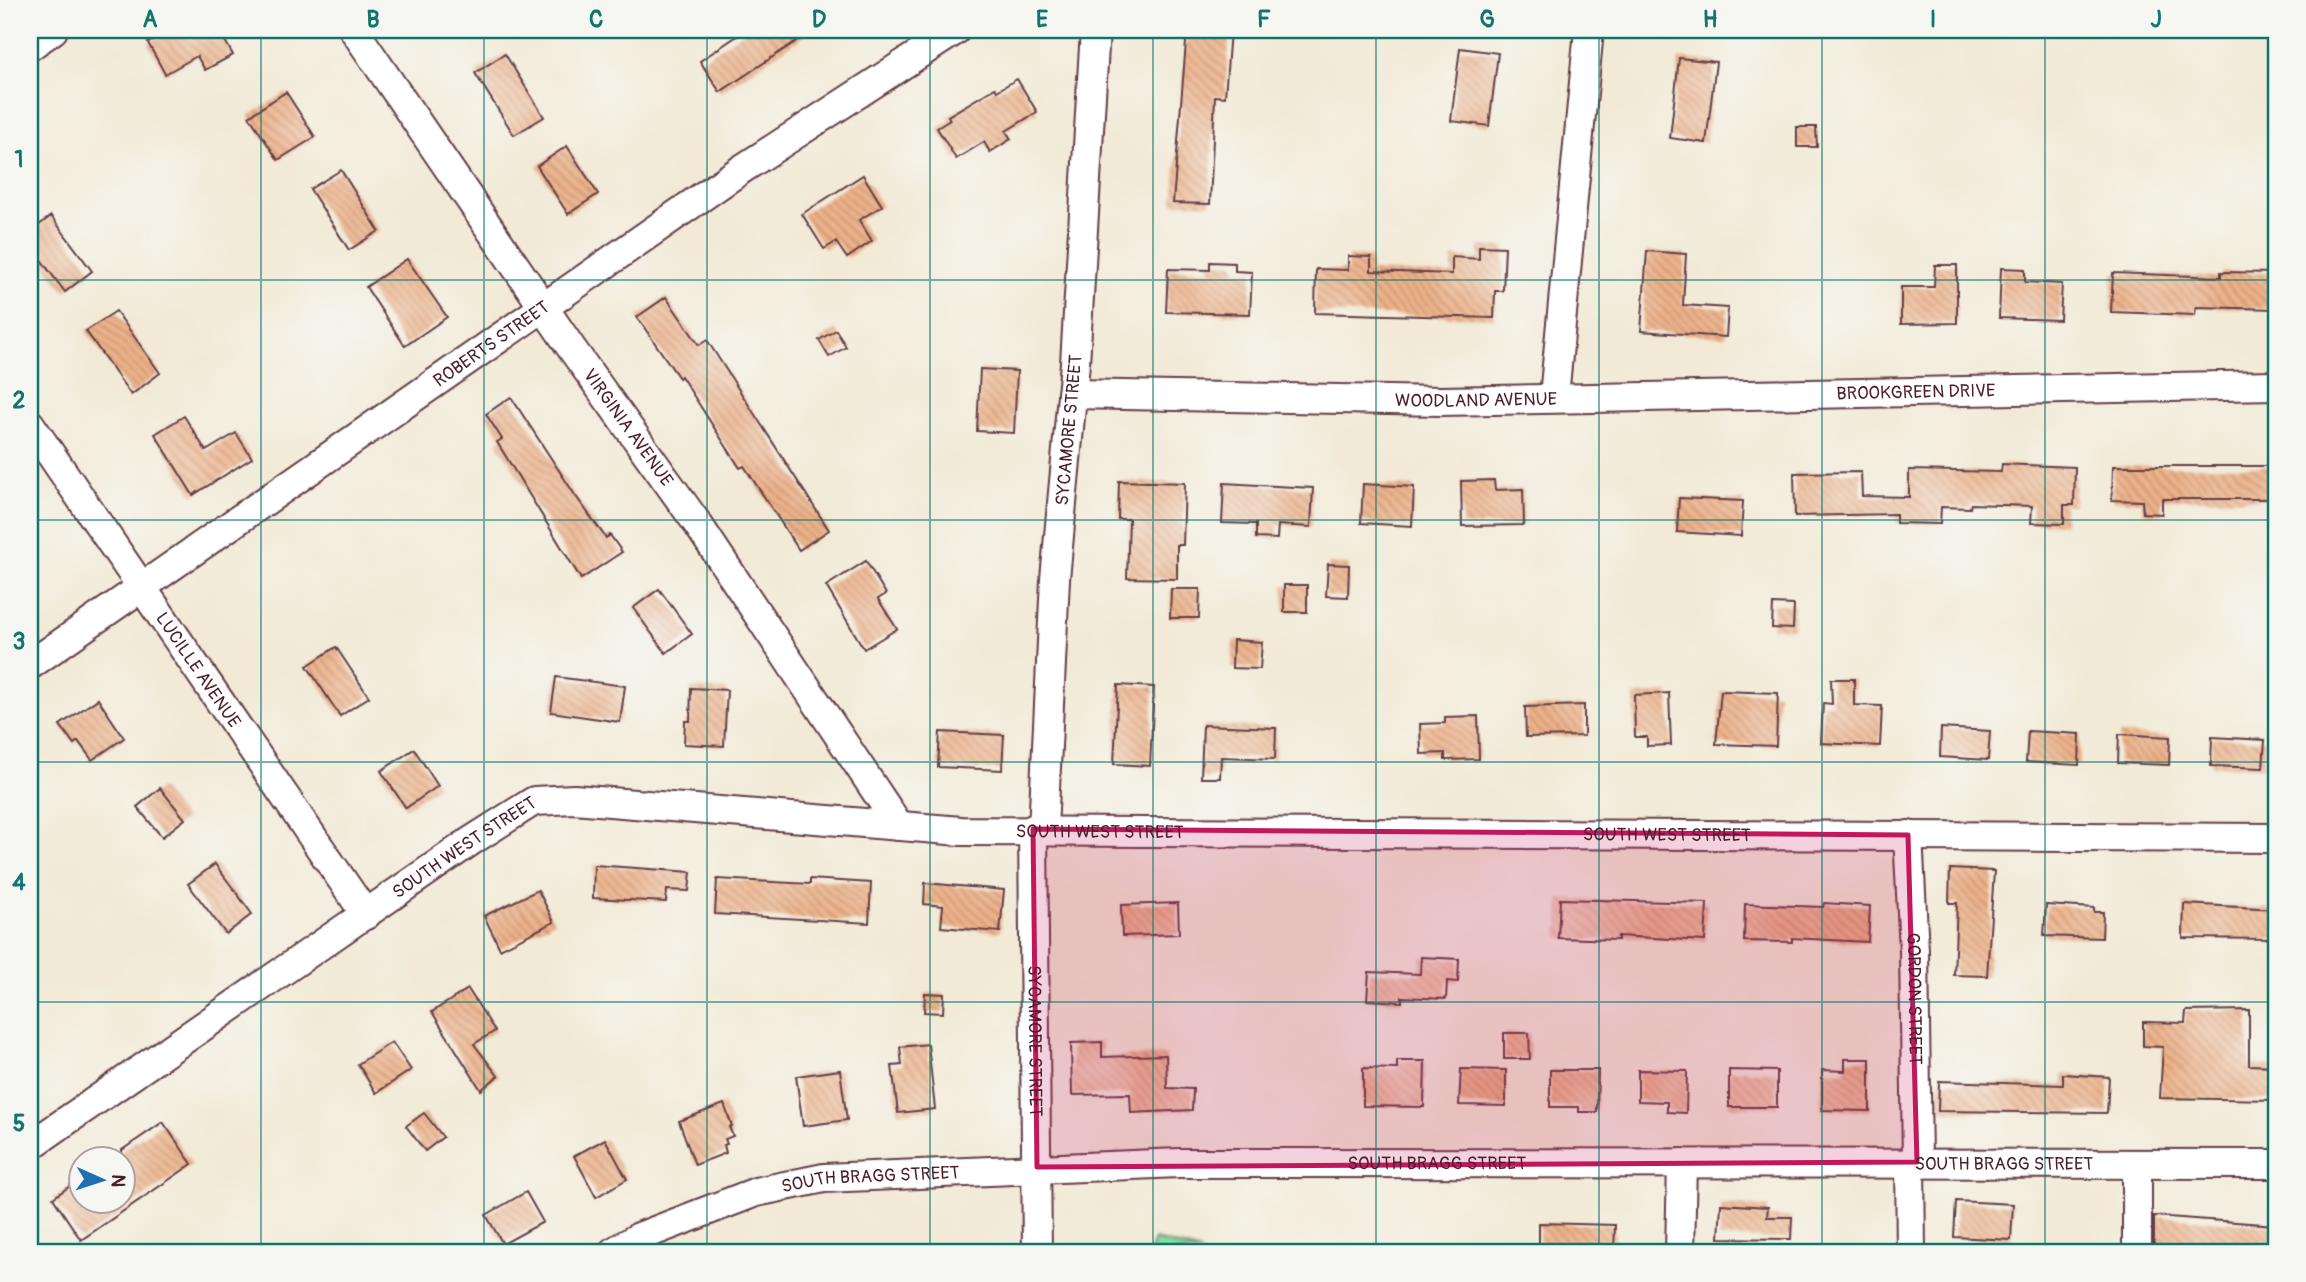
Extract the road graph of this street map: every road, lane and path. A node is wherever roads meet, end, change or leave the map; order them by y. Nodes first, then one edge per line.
1 (53, 30) edge
2 (354, 30) edge
3 (956, 30) edge
4 (1095, 30) edge
5 (1589, 30) edge
6 (30, 46) edge
7 (543, 308) junction
8 (2276, 385) edge
9 (1072, 394) junction
10 (1554, 397) junction
11 (30, 424) edge
12 (141, 586) junction
13 (30, 665) edge
14 (899, 826) junction
15 (1038, 830) junction
16 (1908, 835) junction
17 (2276, 838) edge
18 (366, 915) junction
19 (30, 1146) edge
20 (1914, 1162) junction
21 (1682, 1163) junction
22 (2137, 1164) junction
23 (2276, 1164) edge
24 (1037, 1167) junction
25 (613, 1252) edge
26 (1037, 1252) edge
27 (1681, 1252) edge
28 (1911, 1252) edge
29 (2137, 1252) edge

1 - 6 street
2 - 7 street, VIRGINIA AVENUE
3 - 7 street, ROBERTS STREET
4 - 9 street, SYCAMORE STREET
5 - 10 street, WOODLAND AVENUE
7 - 12 street, ROBERTS STREET
7 - 14 street, VIRGINIA AVENUE
8 - 10 street, BROOKGREEN DRIVE
9 - 10 street, WOODLAND AVENUE
9 - 15 street, SYCAMORE STREET
11 - 12 street, LUCILLE AVENUE
12 - 13 street, ROBERTS STREET
12 - 18 street, LUCILLE AVENUE
14 - 15 street, SOUTH WEST STREET
14 - 18 street, SOUTH WEST STREET
15 - 16 street, SOUTH WEST STREET
15 - 24 street, SYCAMORE STREET
16 - 17 street, SOUTH WEST STREET
16 - 20 street, GORDON STREET
18 - 19 street, SOUTH WEST STREET
20 - 21 street, SOUTH BRAGG STREET
20 - 22 street, SOUTH BRAGG STREET
20 - 28 street, GORDON STREET
21 - 24 street, SOUTH BRAGG STREET
21 - 27 street
22 - 23 street, SOUTH BRAGG STREET
22 - 29 street
24 - 25 street, SOUTH BRAGG STREET
24 - 26 street, SYCAMORE STREET

